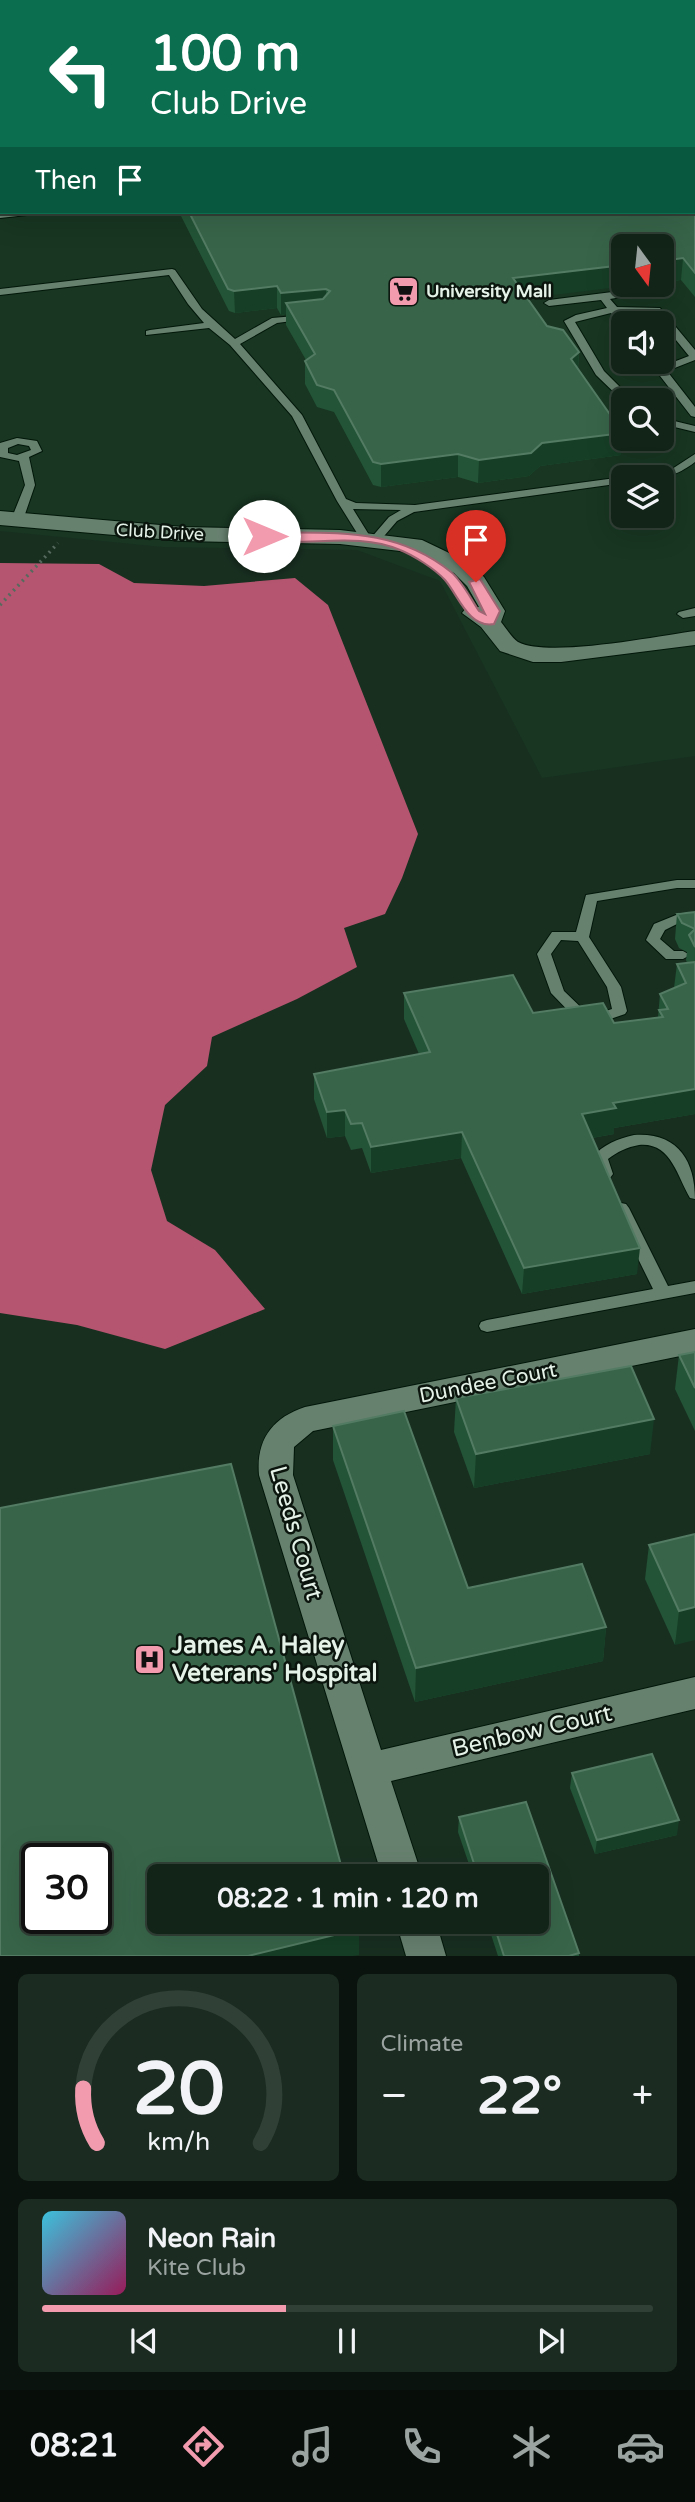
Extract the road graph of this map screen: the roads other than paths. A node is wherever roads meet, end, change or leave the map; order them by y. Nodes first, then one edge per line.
1 (0, 292) edge
2 (611, 296) edge
3 (604, 297) junction
4 (549, 303) dead end
5 (615, 311) joint
6 (658, 311) edge
7 (611, 312) edge
8 (311, 316) edge
9 (209, 325) junction
10 (674, 331) edge
11 (150, 333) dead end
12 (234, 343) junction
13 (674, 362) edge
14 (664, 374) edge
15 (616, 388) edge
16 (695, 414) edge
17 (674, 424) edge
18 (695, 429) edge
19 (24, 457) dead end
20 (695, 457) edge
21 (674, 472) edge
22 (611, 482) edge
23 (342, 501) junction
24 (423, 507) junction
25 (8, 519) edge
26 (370, 539) junction
27 (695, 638) edge
28 (695, 884) edge
29 (695, 917) edge
30 (582, 937) junction
31 (683, 955) dead end
32 (695, 1194) edge
33 (695, 1287) edge
34 (663, 1293) junction
35 (487, 1326) dead end
36 (695, 1341) edge
37 (284, 1432) joint
38 (695, 1693) edge
39 (370, 1769) junction
40 (398, 1864) edge
41 (420, 1934) edge
42 (426, 1956) edge

1 - 9 lane
2 - 3 lane
3 - 4 lane
3 - 5 lane
5 - 6 lane
7 - 15 lane
8 - 12 lane
9 - 11 lane
9 - 12 lane
10 - 13 lane
12 - 23 lane
14 - 16 lane
17 - 18 lane
19 - 25 lane
20 - 21 lane
22 - 24 lane
23 - 24 lane
23 - 26 lane
24 - 26 lane
25 - 26 street, Club Drive
26 - 27 street, Club Drive
28 - 30 lane
29 - 31 lane
30 - 30 lane
32 - 34 lane
33 - 34 lane
34 - 35 lane
36 - 37 street, Dundee Court
37 - 39 street, Leeds Court
38 - 39 street, Benbow Court
39 - 40 street, Leeds Court
41 - 42 street

